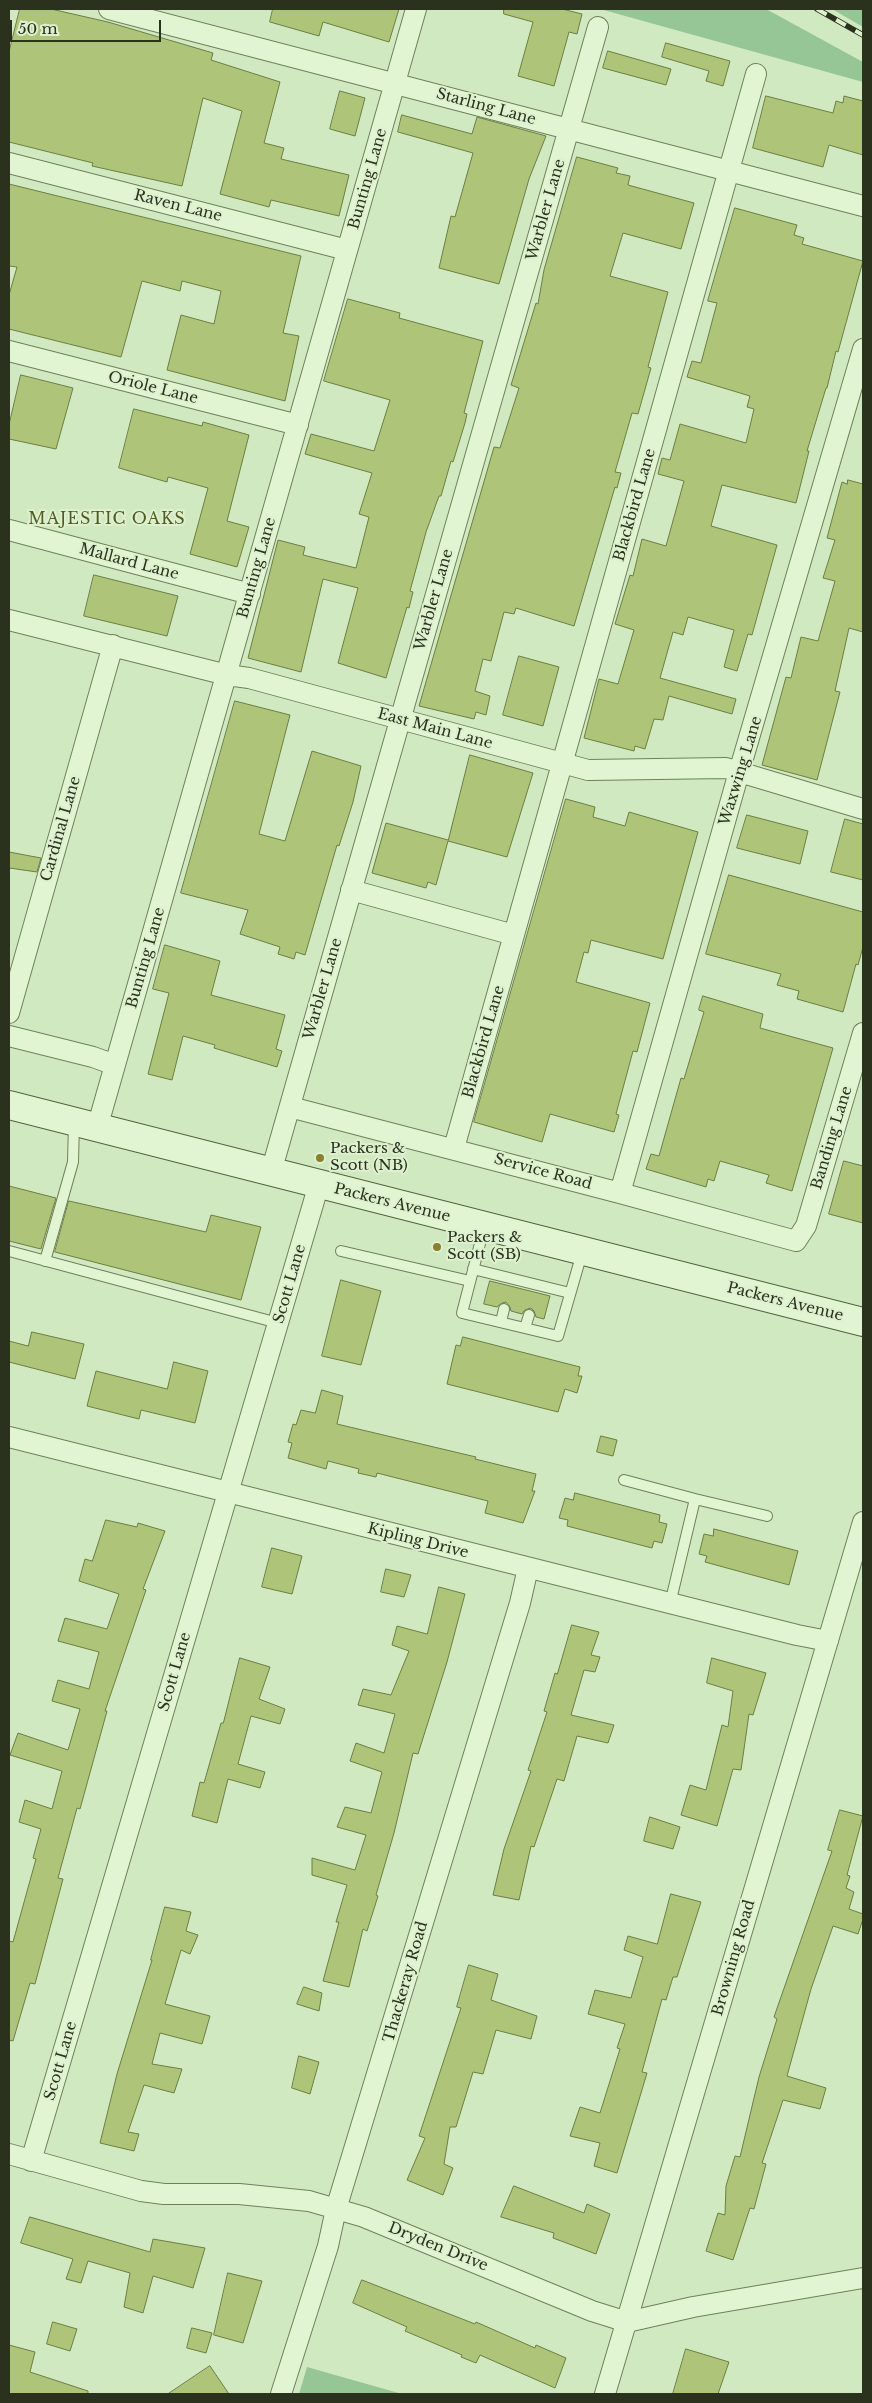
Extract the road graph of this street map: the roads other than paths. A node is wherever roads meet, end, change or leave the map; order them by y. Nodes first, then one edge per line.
1 (109, 9) edge
2 (416, 9) edge
3 (598, 27) dead end
4 (756, 74) dead end
5 (395, 84) junction
6 (569, 129) junction
7 (9, 163) edge
8 (729, 171) junction
9 (863, 206) edge
10 (348, 250) junction
11 (863, 349) edge
12 (9, 351) edge
13 (298, 425) junction
14 (9, 530) edge
15 (250, 594) junction
16 (9, 620) edge
17 (113, 645) junction
18 (227, 675) junction
19 (400, 720) junction
20 (562, 764) junction
21 (739, 772) junction
22 (863, 810) edge
23 (351, 890) junction
24 (514, 935) junction
25 (9, 1013) edge
26 (863, 1033) edge
27 (9, 1036) edge
28 (115, 1066) junction
29 (9, 1106) edge
30 (290, 1106) junction
31 (86, 1125) junction
32 (454, 1148) junction
33 (271, 1172) junction
34 (319, 1184) junction
35 (620, 1193) junction
36 (485, 1226) junction
37 (796, 1241) joint
38 (9, 1251) edge
39 (341, 1251) dead end
40 (582, 1252) junction
41 (45, 1261) junction
42 (473, 1269) junction
43 (470, 1281) junction
44 (570, 1293) junction
45 (504, 1309) dead end
46 (529, 1315) dead end
47 (501, 1322) junction
48 (863, 1322) edge
49 (278, 1323) junction
50 (525, 1328) junction
51 (9, 1437) edge
52 (624, 1480) dead end
53 (228, 1493) junction
54 (695, 1499) junction
55 (767, 1516) dead end
56 (863, 1522) edge
57 (528, 1568) junction
58 (670, 1604) junction
59 (828, 1641) junction
60 (9, 2154) edge
61 (31, 2161) junction
62 (336, 2209) junction
63 (863, 2278) edge
64 (626, 2322) junction
65 (281, 2394) edge
66 (605, 2394) edge

1 - 5 street, Starling Lane
2 - 5 street, Bunting Lane
3 - 6 street, Warbler Lane
4 - 8 street, Blackbird Lane
5 - 6 street, Starling Lane
5 - 10 street, Bunting Lane
6 - 8 street, Starling Lane
6 - 19 street, Warbler Lane
7 - 10 street, Raven Lane
8 - 9 street, Starling Lane
8 - 20 street, Blackbird Lane
10 - 13 street, Bunting Lane
11 - 21 street, Waxwing Lane
12 - 13 street, Oriole Lane
13 - 15 street, Bunting Lane
14 - 15 street, Mallard Lane
15 - 18 street, Bunting Lane
16 - 17 street, East Main Lane
17 - 18 street, East Main Lane
17 - 25 street, Cardinal Lane
18 - 19 street, East Main Lane
18 - 28 street, Bunting Lane
19 - 20 street, East Main Lane
19 - 23 street, Warbler Lane
20 - 21 street, East Main Lane
20 - 24 street, Blackbird Lane
21 - 22 street, East Main Lane
21 - 35 street, Waxwing Lane
23 - 24 street
23 - 30 street, Warbler Lane
24 - 32 street, Blackbird Lane
26 - 37 street, Banding Lane
27 - 28 street
28 - 31 street, Bunting Lane
29 - 31 main road, Packers Avenue
30 - 32 street, Service Road
30 - 33 street, Warbler Lane
31 - 33 main road, Packers Avenue
31 - 41 lane
32 - 35 street, Service Road
33 - 34 main road, Packers Avenue
34 - 36 main road, Packers Avenue
34 - 49 street, Scott Lane
35 - 37 street, Service Road
36 - 40 main road, Packers Avenue
36 - 42 lane
38 - 41 lane
39 - 43 lane
40 - 44 lane
40 - 48 main road, Packers Avenue
41 - 49 lane
42 - 43 lane
42 - 44 lane
43 - 47 lane
44 - 50 lane
45 - 47 lane
46 - 50 lane
47 - 50 lane
49 - 53 street, Scott Lane
51 - 53 street, Kipling Drive
52 - 54 lane
53 - 57 street, Kipling Drive
53 - 61 street, Scott Lane
54 - 55 lane
54 - 58 lane
56 - 59 street, Browning Road
57 - 58 street, Kipling Drive
57 - 62 street, Thackeray Road
58 - 59 street, Kipling Drive
59 - 64 street, Browning Road
60 - 61 street, Dryden Drive
61 - 62 street, Dryden Drive
62 - 64 street, Dryden Drive
62 - 65 street, Thackeray Road
63 - 64 street
64 - 66 street, Browning Road

